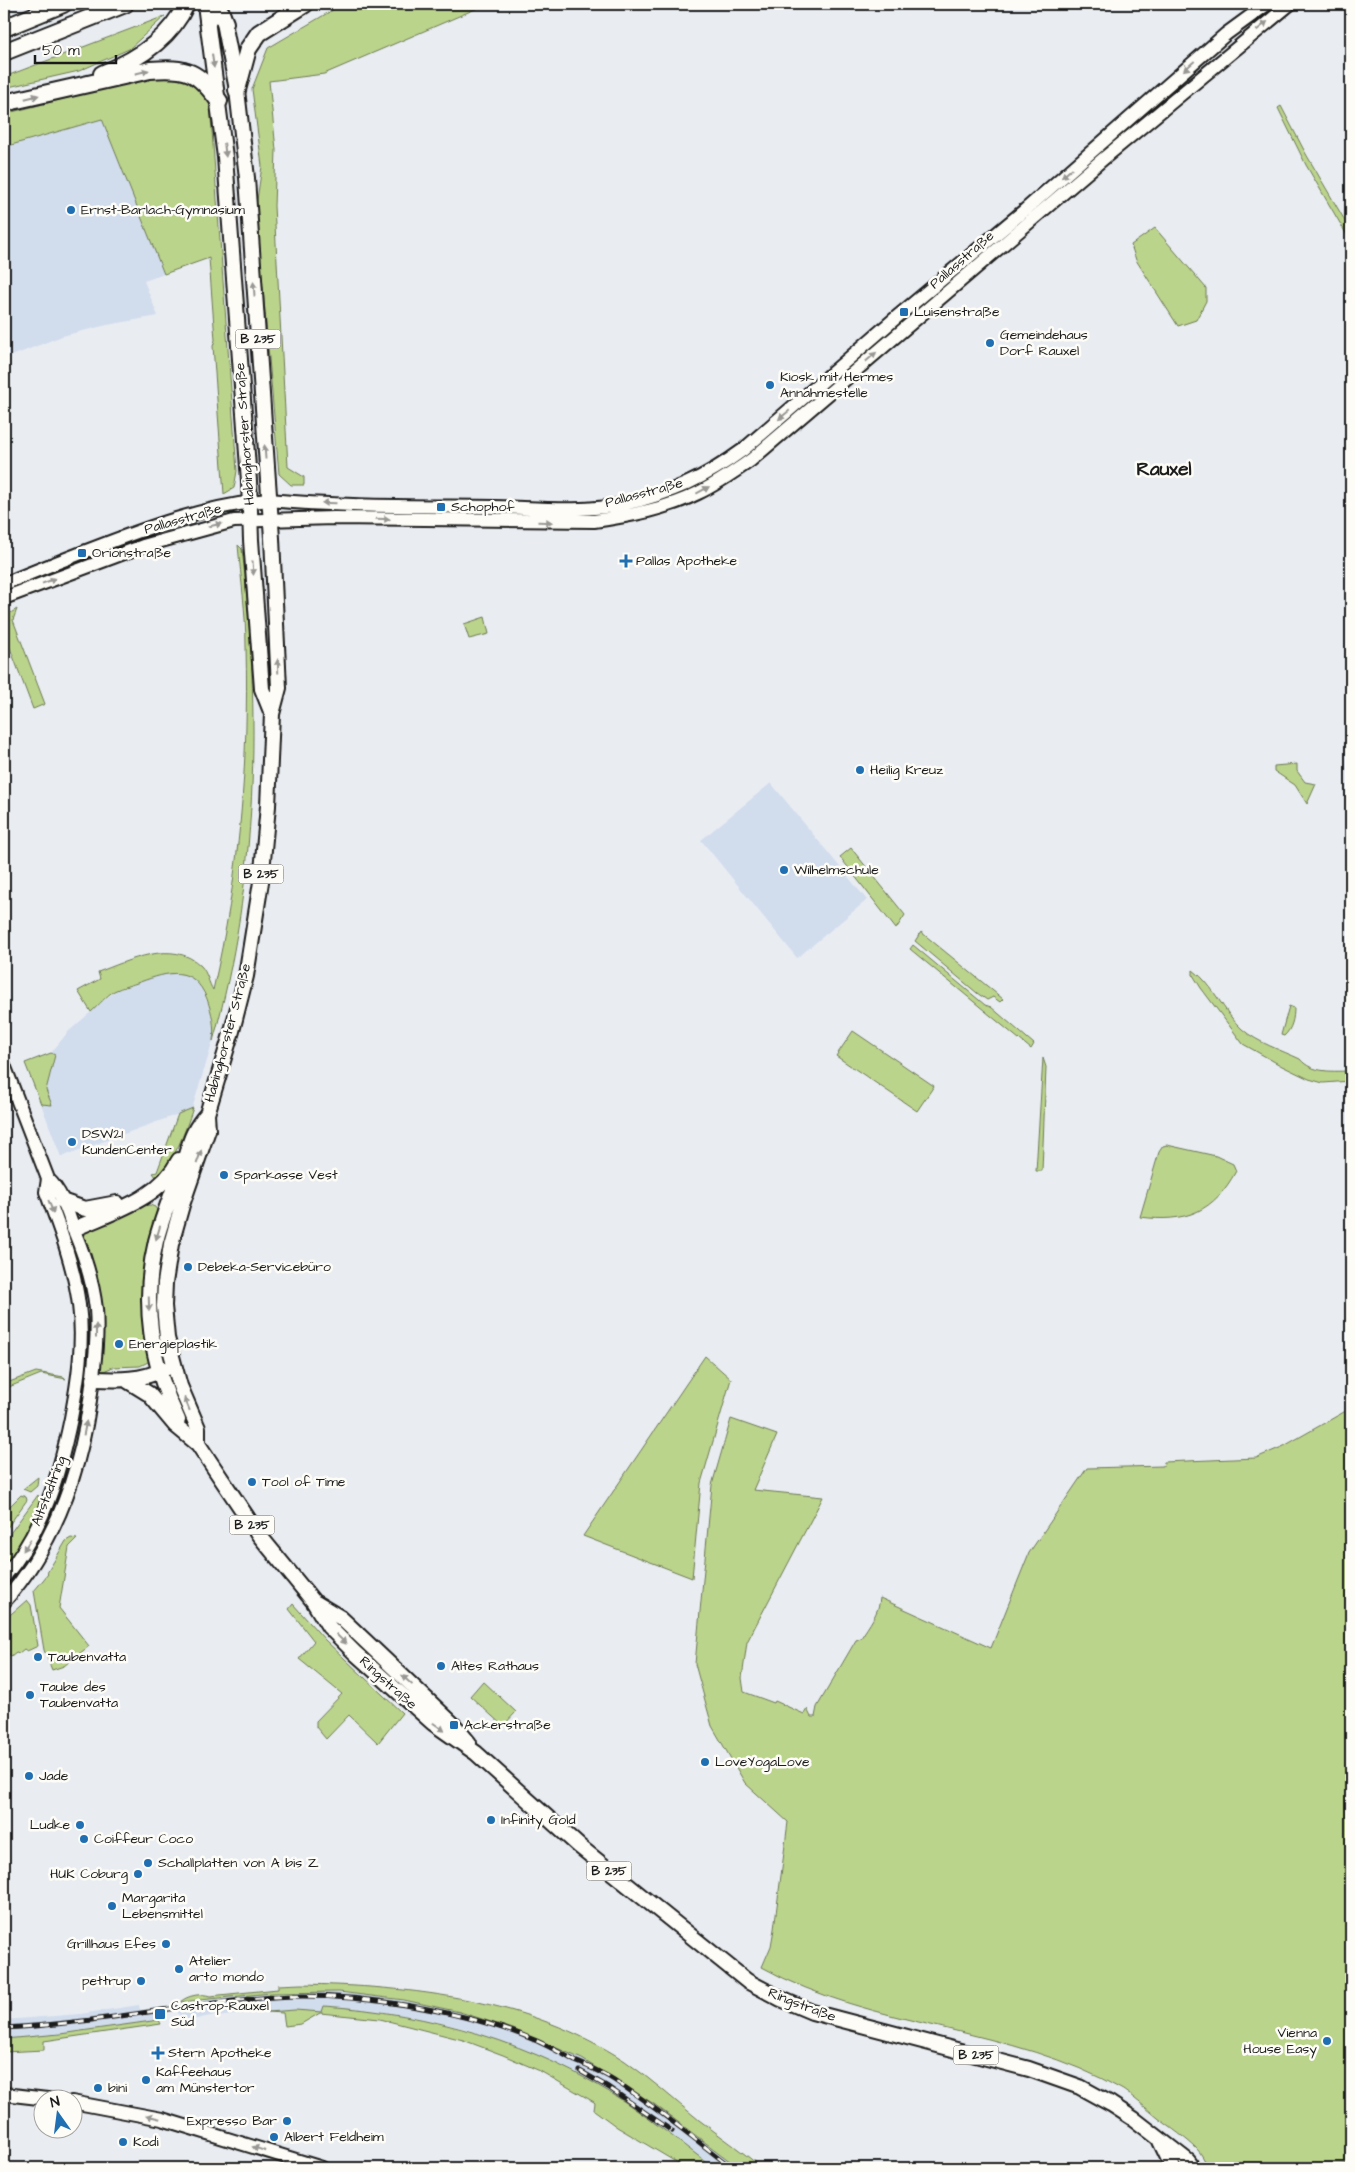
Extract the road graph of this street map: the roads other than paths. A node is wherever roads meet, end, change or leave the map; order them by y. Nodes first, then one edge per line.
1 (63, 4) edge
2 (126, 4) edge
3 (207, 4) edge
4 (219, 4) edge
5 (304, 4) edge
6 (1267, 4) edge
7 (1290, 4) edge
8 (183, 10) edge
9 (208, 21) joint
10 (225, 23) joint
11 (4, 28) edge
12 (4, 52) edge
13 (60, 90) junction
14 (237, 90) junction
15 (219, 101) junction
16 (4, 103) edge
17 (269, 500) junction
18 (250, 502) junction
19 (271, 518) junction
20 (250, 520) junction
21 (4, 584) edge
22 (4, 598) edge
23 (272, 714) junction
24 (4, 1065) edge
25 (207, 1114) junction
26 (187, 1149) junction
27 (48, 1180) junction
28 (146, 1195) junction
29 (62, 1201) junction
30 (165, 1210) junction
31 (177, 1222) junction
32 (68, 1232) junction
33 (153, 1256) joint
34 (167, 1264) joint
35 (173, 1364) junction
36 (158, 1372) junction
37 (78, 1376) junction
38 (93, 1379) junction
39 (128, 1381) junction
40 (185, 1434) junction
41 (198, 1444) junction
42 (4, 1577) edge
43 (4, 1602) edge
44 (4, 2094) edge
45 (32, 2097) edge
46 (82, 2103) edge
47 (1159, 2138) junction
48 (322, 2168) edge
49 (1173, 2168) edge
50 (1193, 2168) edge

1 - 11 highway
2 - 12 highway
3 - 9 highway
4 - 10 highway
5 - 14 highway
6 -> 17 main road, Pallasstraße
19 -> 7 main road, Pallasstraße
8 - 13 highway
9 -> 15 main road, Habinghorster Straße / B 235
10 - 14 main road, Habinghorster Straße / B 235
13 -> 15 highway
16 -> 13 highway
17 -> 14 main road, Habinghorster Straße / B 235
15 -> 18 main road, Habinghorster Straße / B 235
17 - 18 main road, Pallasstraße
17 - 19 main road, Habinghorster Straße / B 235
18 - 20 main road, Habinghorster Straße / B 235
18 - 21 main road, Pallasstraße
19 - 20 main road, Pallasstraße
23 -> 19 main road, Habinghorster Straße / B 235
22 -> 20 main road, Pallasstraße
20 -> 23 main road, Habinghorster Straße / B 235
23 - 25 main road, Habinghorster Straße / B 235
24 - 27 main road
25 - 26 main road, Habinghorster Straße / B 235
31 -> 25 main road, Habinghorster Straße / B 235
26 - 28 main road, B 235
26 - 30 main road, Habinghorster Straße / B 235
27 - 29 main road
27 -> 32 main road
28 - 29 main road, B 235
28 - 30 main road
28 - 32 main road, B 235
29 - 32 main road
30 - 31 main road
30 -> 33 main road, Habinghorster Straße / B 235
31 - 34 main road, Habinghorster Straße / B 235
32 - 37 main road, Altstadtring
38 -> 32 main road, Altstadtring
33 -> 36 main road, Ringstraße / B 235
34 - 35 main road, Ringstraße / B 235
35 - 36 main road, B 235
41 -> 35 main road, Ringstraße / B 235
36 - 39 main road, B 235
36 - 40 main road, Ringstraße / B 235
37 - 38 main road
37 -> 42 main road, Altstadtring
38 - 39 main road, B 235
43 -> 38 main road, Altstadtring
39 - 40 main road, B 235
40 - 41 main road, Ringstraße / B 235
41 - 47 main road, Ringstraße / B 235
44 - 45 main road
48 -> 46 main road
47 - 49 main road, Ringstraße / B 235
47 - 50 main road, Ringstraße / B 235

